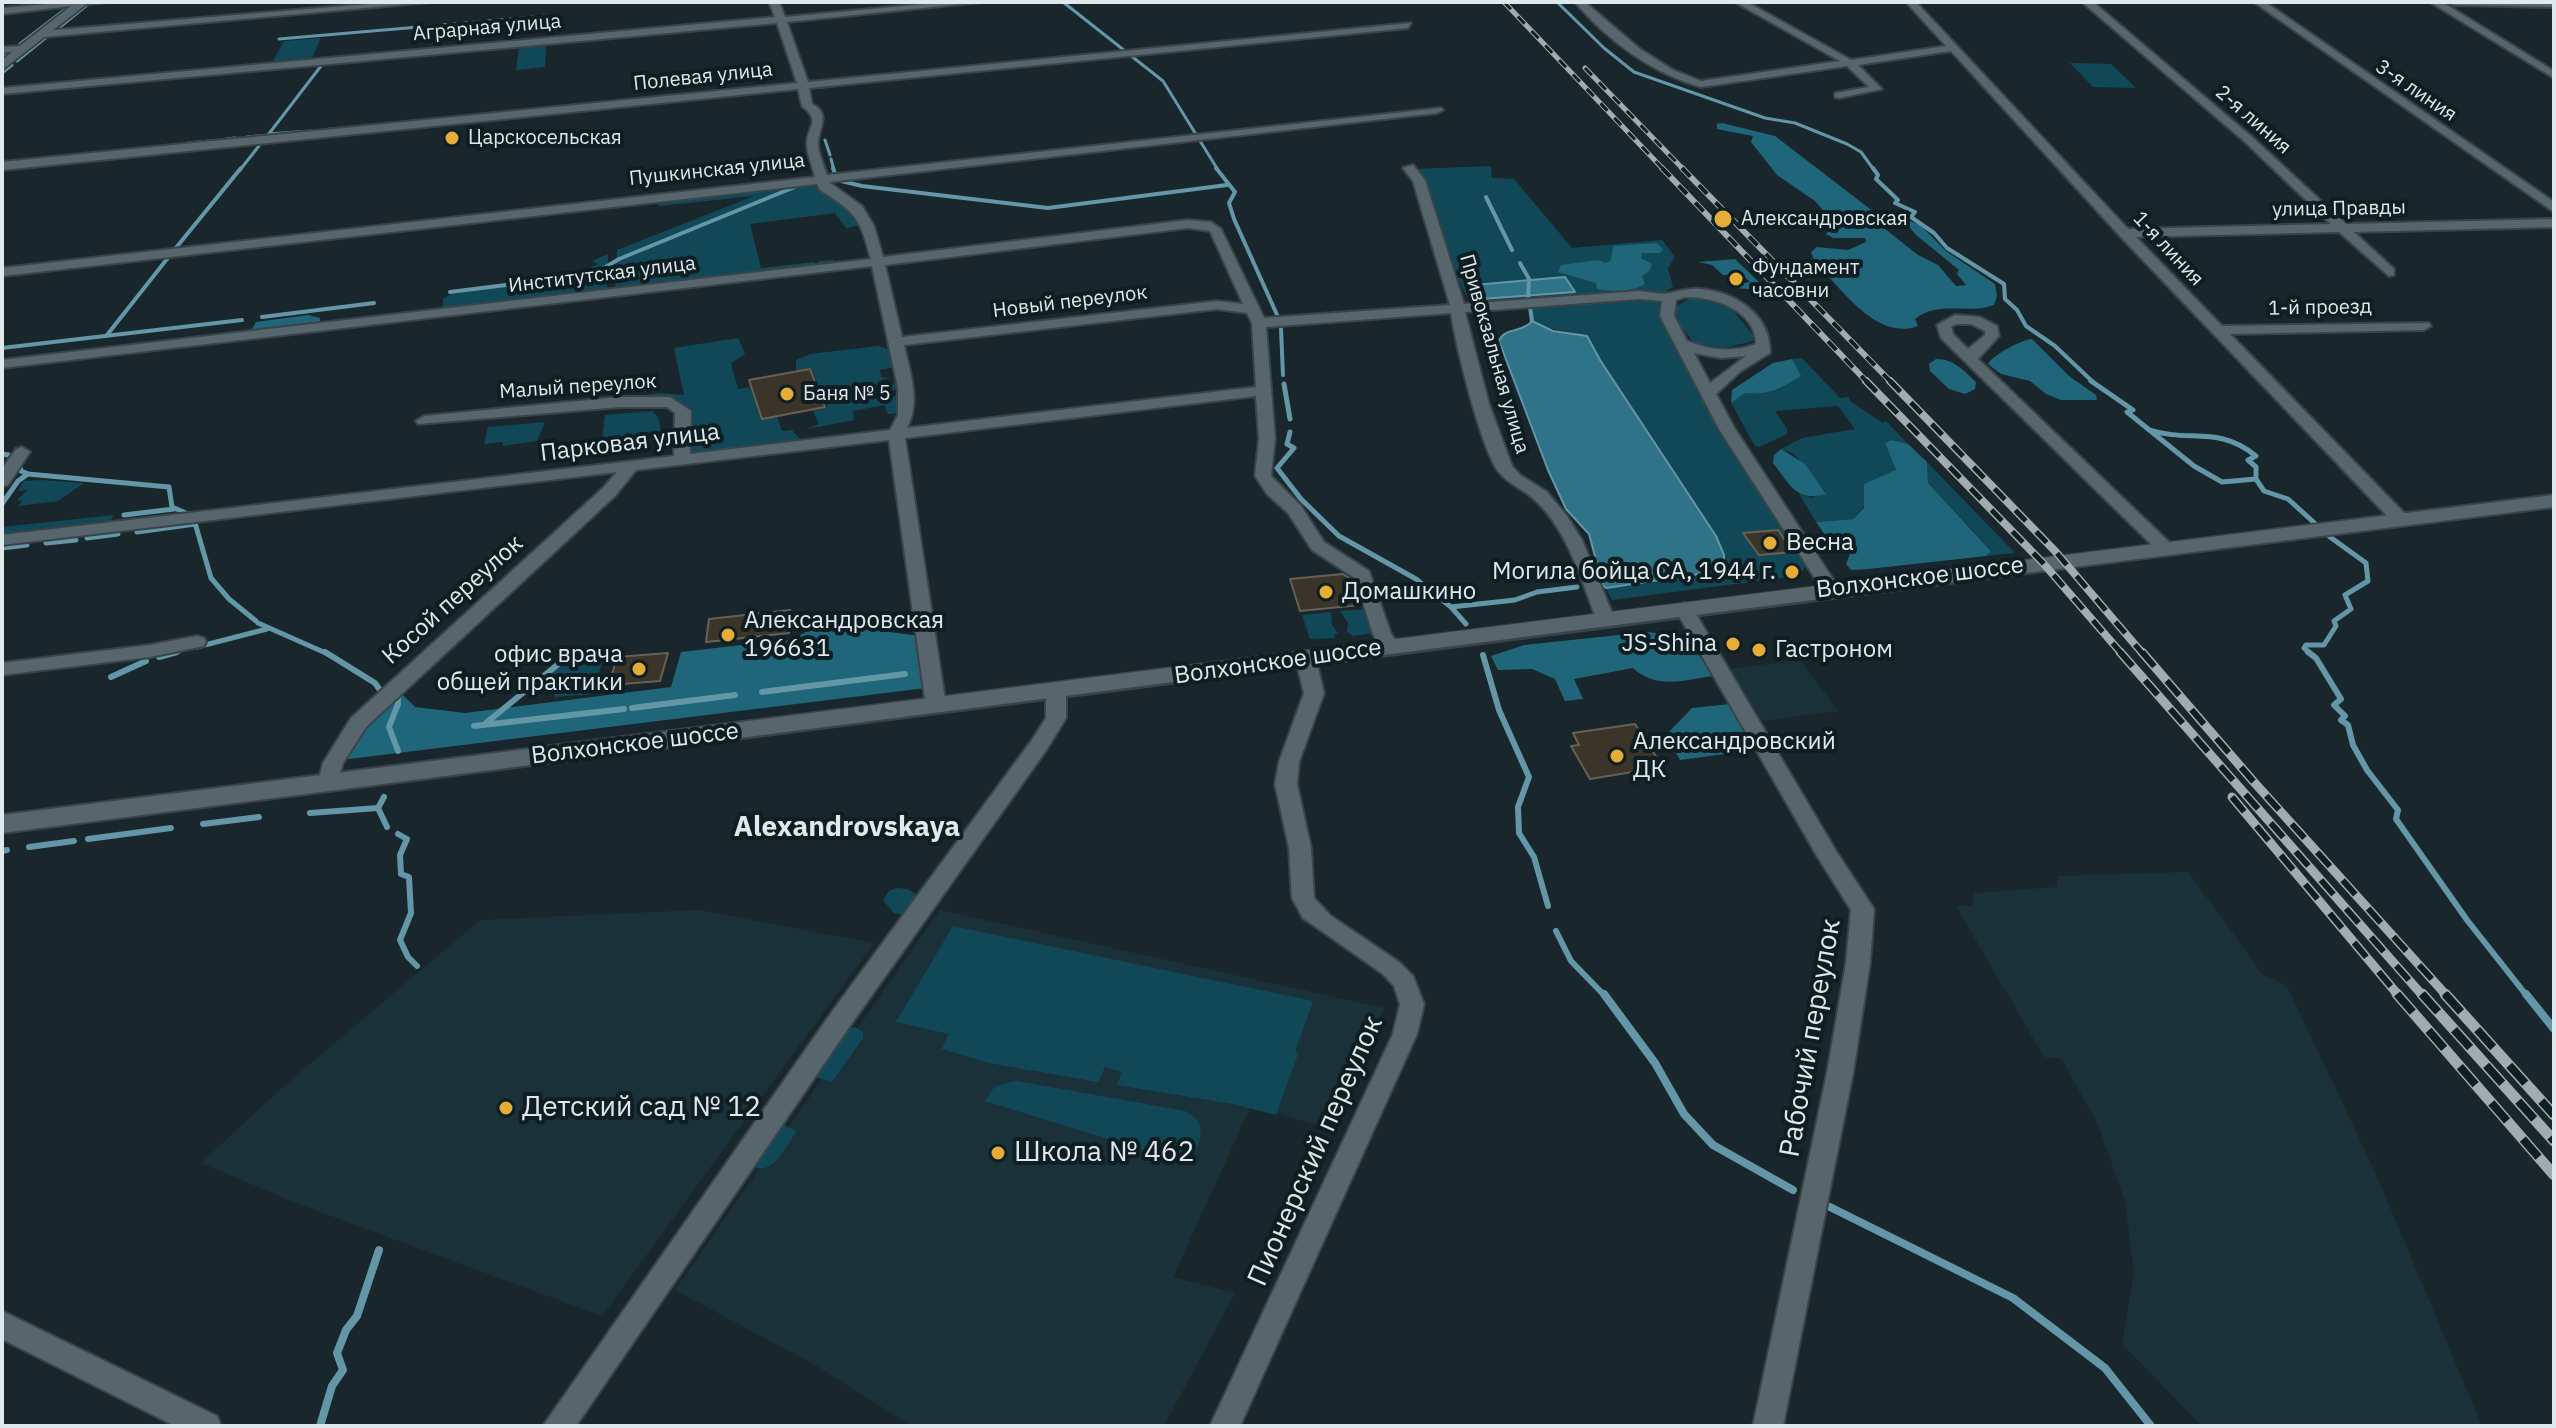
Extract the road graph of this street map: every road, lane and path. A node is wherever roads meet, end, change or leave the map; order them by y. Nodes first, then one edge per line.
1 (101, 2) edge
2 (426, 2) edge
3 (774, 2) edge
4 (976, 2) edge
5 (1580, 2) edge
6 (1740, 2) edge
7 (1911, 2) edge
8 (2087, 2) edge
9 (2259, 2) edge
10 (2435, 2) edge
11 (2453, 2) edge
12 (82, 3) edge
13 (2554, 4) edge
14 (2, 11) edge
15 (780, 20) junction
16 (1408, 25) dead end
17 (43, 34) junction
18 (1954, 48) junction
19 (23, 49) junction
20 (2, 50) edge
21 (1845, 62) junction
22 (2, 66) edge
23 (2554, 75) edge
24 (802, 85) junction
25 (2, 91) edge
26 (1839, 95) dead end
27 (1437, 110) dead end
28 (2, 166) edge
29 (1409, 168) dead end
30 (821, 179) junction
31 (2554, 208) edge
32 (2554, 223) edge
33 (2347, 229) junction
34 (2125, 233) junction
35 (878, 261) junction
36 (2, 272) edge
37 (2389, 272) dead end
38 (1669, 298) junction
39 (1459, 309) junction
40 (1254, 316) junction
41 (2424, 326) dead end
42 (2217, 330) junction
43 (894, 342) junction
44 (1683, 344) junction
45 (1765, 345) junction
46 (1970, 360) dead end
47 (2, 364) edge
48 (1264, 391) junction
49 (1709, 392) junction
50 (424, 421) dead end
51 (896, 434) junction
52 (22, 452) dead end
53 (682, 461) junction
54 (629, 468) junction
55 (2, 481) edge
56 (2554, 501) edge
57 (2400, 519) junction
58 (2, 540) edge
59 (2165, 548) junction
60 (1831, 590) junction
61 (1684, 609) junction
62 (1606, 620) junction
63 (197, 642) dead end
64 (1390, 647) junction
65 (1306, 660) junction
66 (2, 669) edge
67 (1056, 691) junction
68 (936, 706) junction
69 (329, 783) junction
70 (2, 824) edge
71 (2, 1324) edge
72 (206, 1426) edge
73 (558, 1426) edge
74 (1225, 1426) edge
75 (1768, 1426) edge

1 - 12 street
2 - 17 street
3 - 15 street
4 - 15 street, Аграрная улица
5 - 21 street
6 - 21 street
7 - 18 street, 1-я линия
8 - 33 street, 2-я линия
9 - 31 street, 3-я линия
10 - 23 street
11 - 13 street
12 - 14 street
12 - 17 main road
15 - 24 street
15 - 25 street, Аграрная улица
16 - 24 street, Полевая улица
17 - 19 main road
18 - 21 street
18 - 34 street, 1-я линия
19 - 20 street
19 - 22 main road
21 - 26 street
24 - 28 street, Полевая улица
24 - 30 street
27 - 30 street, Пушкинская улица
29 - 39 street, Привокзальная улица
30 - 35 street
30 - 36 street, Пушкинская улица
32 - 33 street, улица Правды
33 - 34 street, улица Правды
33 - 37 street, 2-я линия
34 - 42 street, 1-я линия
35 - 40 street, Институтская улица
35 - 43 street
35 - 47 street, Институтская улица
38 - 39 street, Новый переулок
38 - 44 street
38 - 45 street, Новый переулок
39 - 40 street, Новый переулок
39 - 62 street, Привокзальная улица
40 - 43 street, Новый переулок
40 - 48 street
41 - 42 street, 1-й проезд
42 - 57 street, 1-я линия
43 - 51 street
44 - 45 street
44 - 49 street
45 - 49 street
46 - 59 street
48 - 51 street, Парковая улица
48 - 64 street
49 - 60 street
50 - 53 street, Малый переулок
51 - 53 street, Парковая улица
51 - 68 street
52 - 55 street
53 - 54 street, Парковая улица
54 - 58 street, Парковая улица
54 - 69 street, Косой переулок
56 - 57 main road, Волхонское шоссе
57 - 59 main road, Волхонское шоссе
59 - 60 main road, Волхонское шоссе
60 - 61 main road, Волхонское шоссе
61 - 62 main road, Волхонское шоссе
61 - 75 street, Рабочий переулок
62 - 64 main road, Волхонское шоссе
63 - 66 street
64 - 65 main road, Волхонское шоссе
65 - 67 main road, Волхонское шоссе
65 - 74 street, Пионерский переулок
67 - 68 main road, Волхонское шоссе
67 - 73 street
68 - 69 main road, Волхонское шоссе
69 - 70 main road, Волхонское шоссе
71 - 72 street

